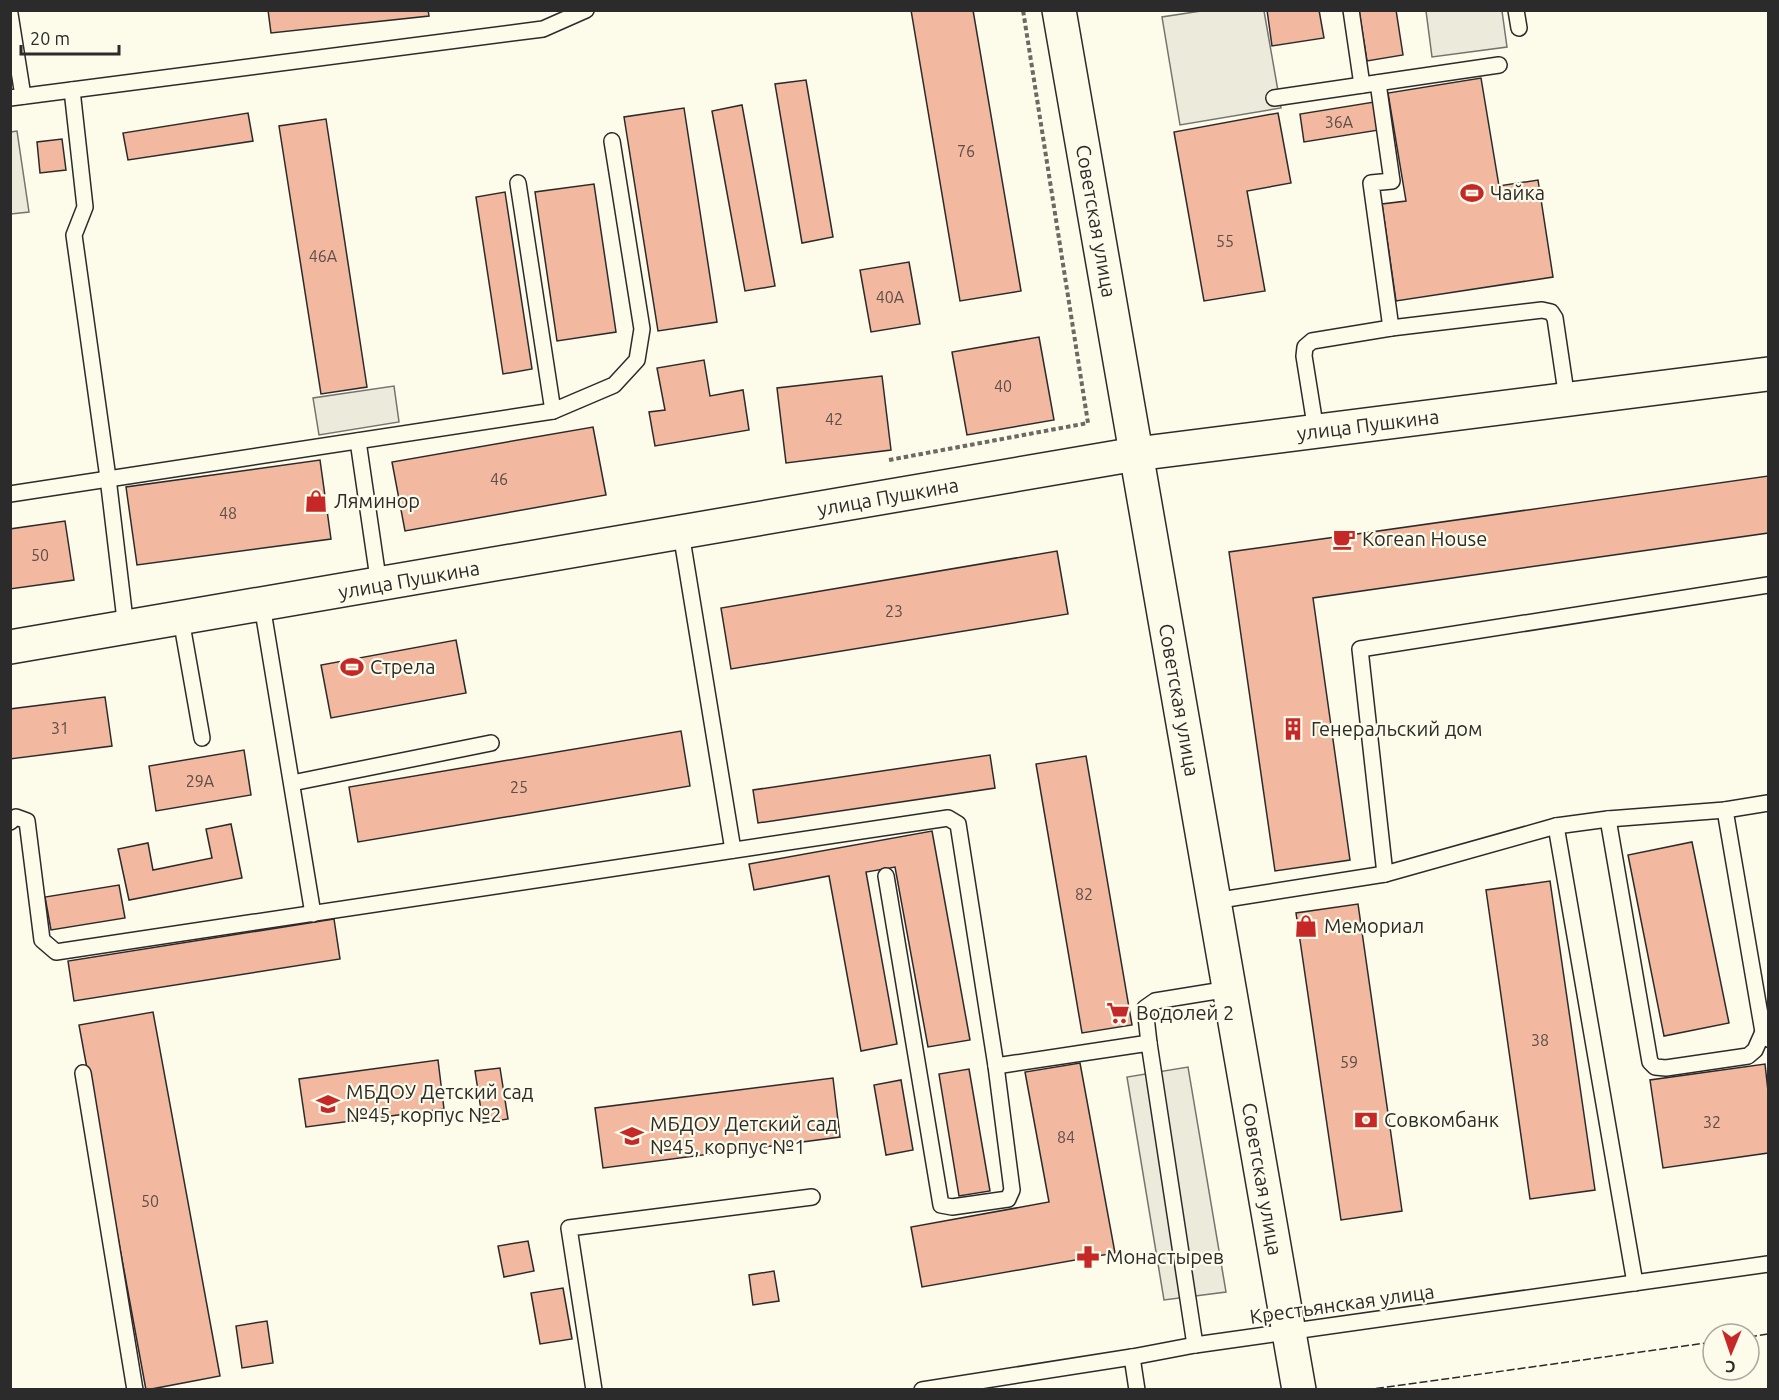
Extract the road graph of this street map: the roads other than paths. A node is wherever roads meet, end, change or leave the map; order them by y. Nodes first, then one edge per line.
1 (586, 10) edge
2 (1059, 10) edge
3 (1351, 10) edge
4 (1516, 10) edge
5 (10, 14) edge
6 (1519, 28) dead end
7 (1499, 66) dead end
8 (1378, 83) junction
9 (1362, 85) junction
10 (72, 90) junction
11 (17, 97) edge
12 (1274, 98) dead end
13 (612, 141) dead end
14 (518, 183) dead end
15 (1391, 328) junction
16 (1768, 374) edge
17 (1567, 399) junction
18 (553, 411) junction
19 (1316, 431) junction
20 (358, 441) junction
21 (1136, 454) junction
22 (108, 478) junction
23 (10, 494) edge
24 (681, 533) junction
25 (379, 585) junction
26 (1768, 585) edge
27 (262, 604) junction
28 (181, 619) junction
29 (126, 628) junction
30 (10, 647) edge
31 (202, 738) dead end
32 (491, 743) dead end
33 (292, 783) junction
34 (1768, 803) edge
35 (1725, 810) junction
36 (1608, 819) junction
37 (10, 822) edge
38 (1556, 826) junction
39 (733, 850) junction
40 (1385, 874) junction
41 (886, 876) dead end
42 (1214, 901) junction
43 (313, 914) junction
44 (1229, 989) junction
45 (1766, 1036) edge
46 (1149, 1043) junction
47 (996, 1066) junction
48 (83, 1073) dead end
49 (812, 1197) dead end
50 (1768, 1264) edge
51 (1635, 1283) junction
52 (1289, 1333) junction
53 (1195, 1345) junction
54 (1132, 1357) junction
55 (135, 1389) edge
56 (594, 1389) edge
57 (922, 1389) edge
58 (1137, 1389) edge
59 (1299, 1389) edge

1 - 10 lane
2 - 21 main road, Советская улица
3 - 9 lane
4 - 6 lane
5 - 11 lane
7 - 8 lane
8 - 9 lane
8 - 15 lane
9 - 12 lane
10 - 11 lane
10 - 22 lane
13 - 18 lane
14 - 18 lane
15 - 17 lane
15 - 19 lane
16 - 17 main road, улица Пушкина
17 - 19 main road, улица Пушкина
18 - 20 lane
19 - 21 main road, улица Пушкина
20 - 22 lane
20 - 25 lane
21 - 24 main road, улица Пушкина
21 - 42 main road, Советская улица
22 - 23 lane
22 - 29 lane
24 - 25 main road, улица Пушкина
24 - 39 lane
25 - 27 main road, улица Пушкина
26 - 40 lane
27 - 28 main road, улица Пушкина
27 - 33 lane
28 - 29 main road, улица Пушкина
28 - 31 lane
29 - 30 main road, улица Пушкина
32 - 33 lane
33 - 43 lane
34 - 35 lane
35 - 36 lane
35 - 45 lane
36 - 38 lane
36 - 45 lane
37 - 43 lane
38 - 40 lane
38 - 51 lane
39 - 43 lane
39 - 47 lane
40 - 42 lane
41 - 47 lane
42 - 44 main road, Советская улица
44 - 46 lane
44 - 52 main road, Советская улица
46 - 47 lane
46 - 53 lane
48 - 55 lane
49 - 56 lane
50 - 51 lane, Крестьянская улица
51 - 52 lane, Крестьянская улица
52 - 53 lane, Крестьянская улица
52 - 59 main road, Советская улица
53 - 54 lane, Крестьянская улица
54 - 57 lane, Крестьянская улица
54 - 58 lane

